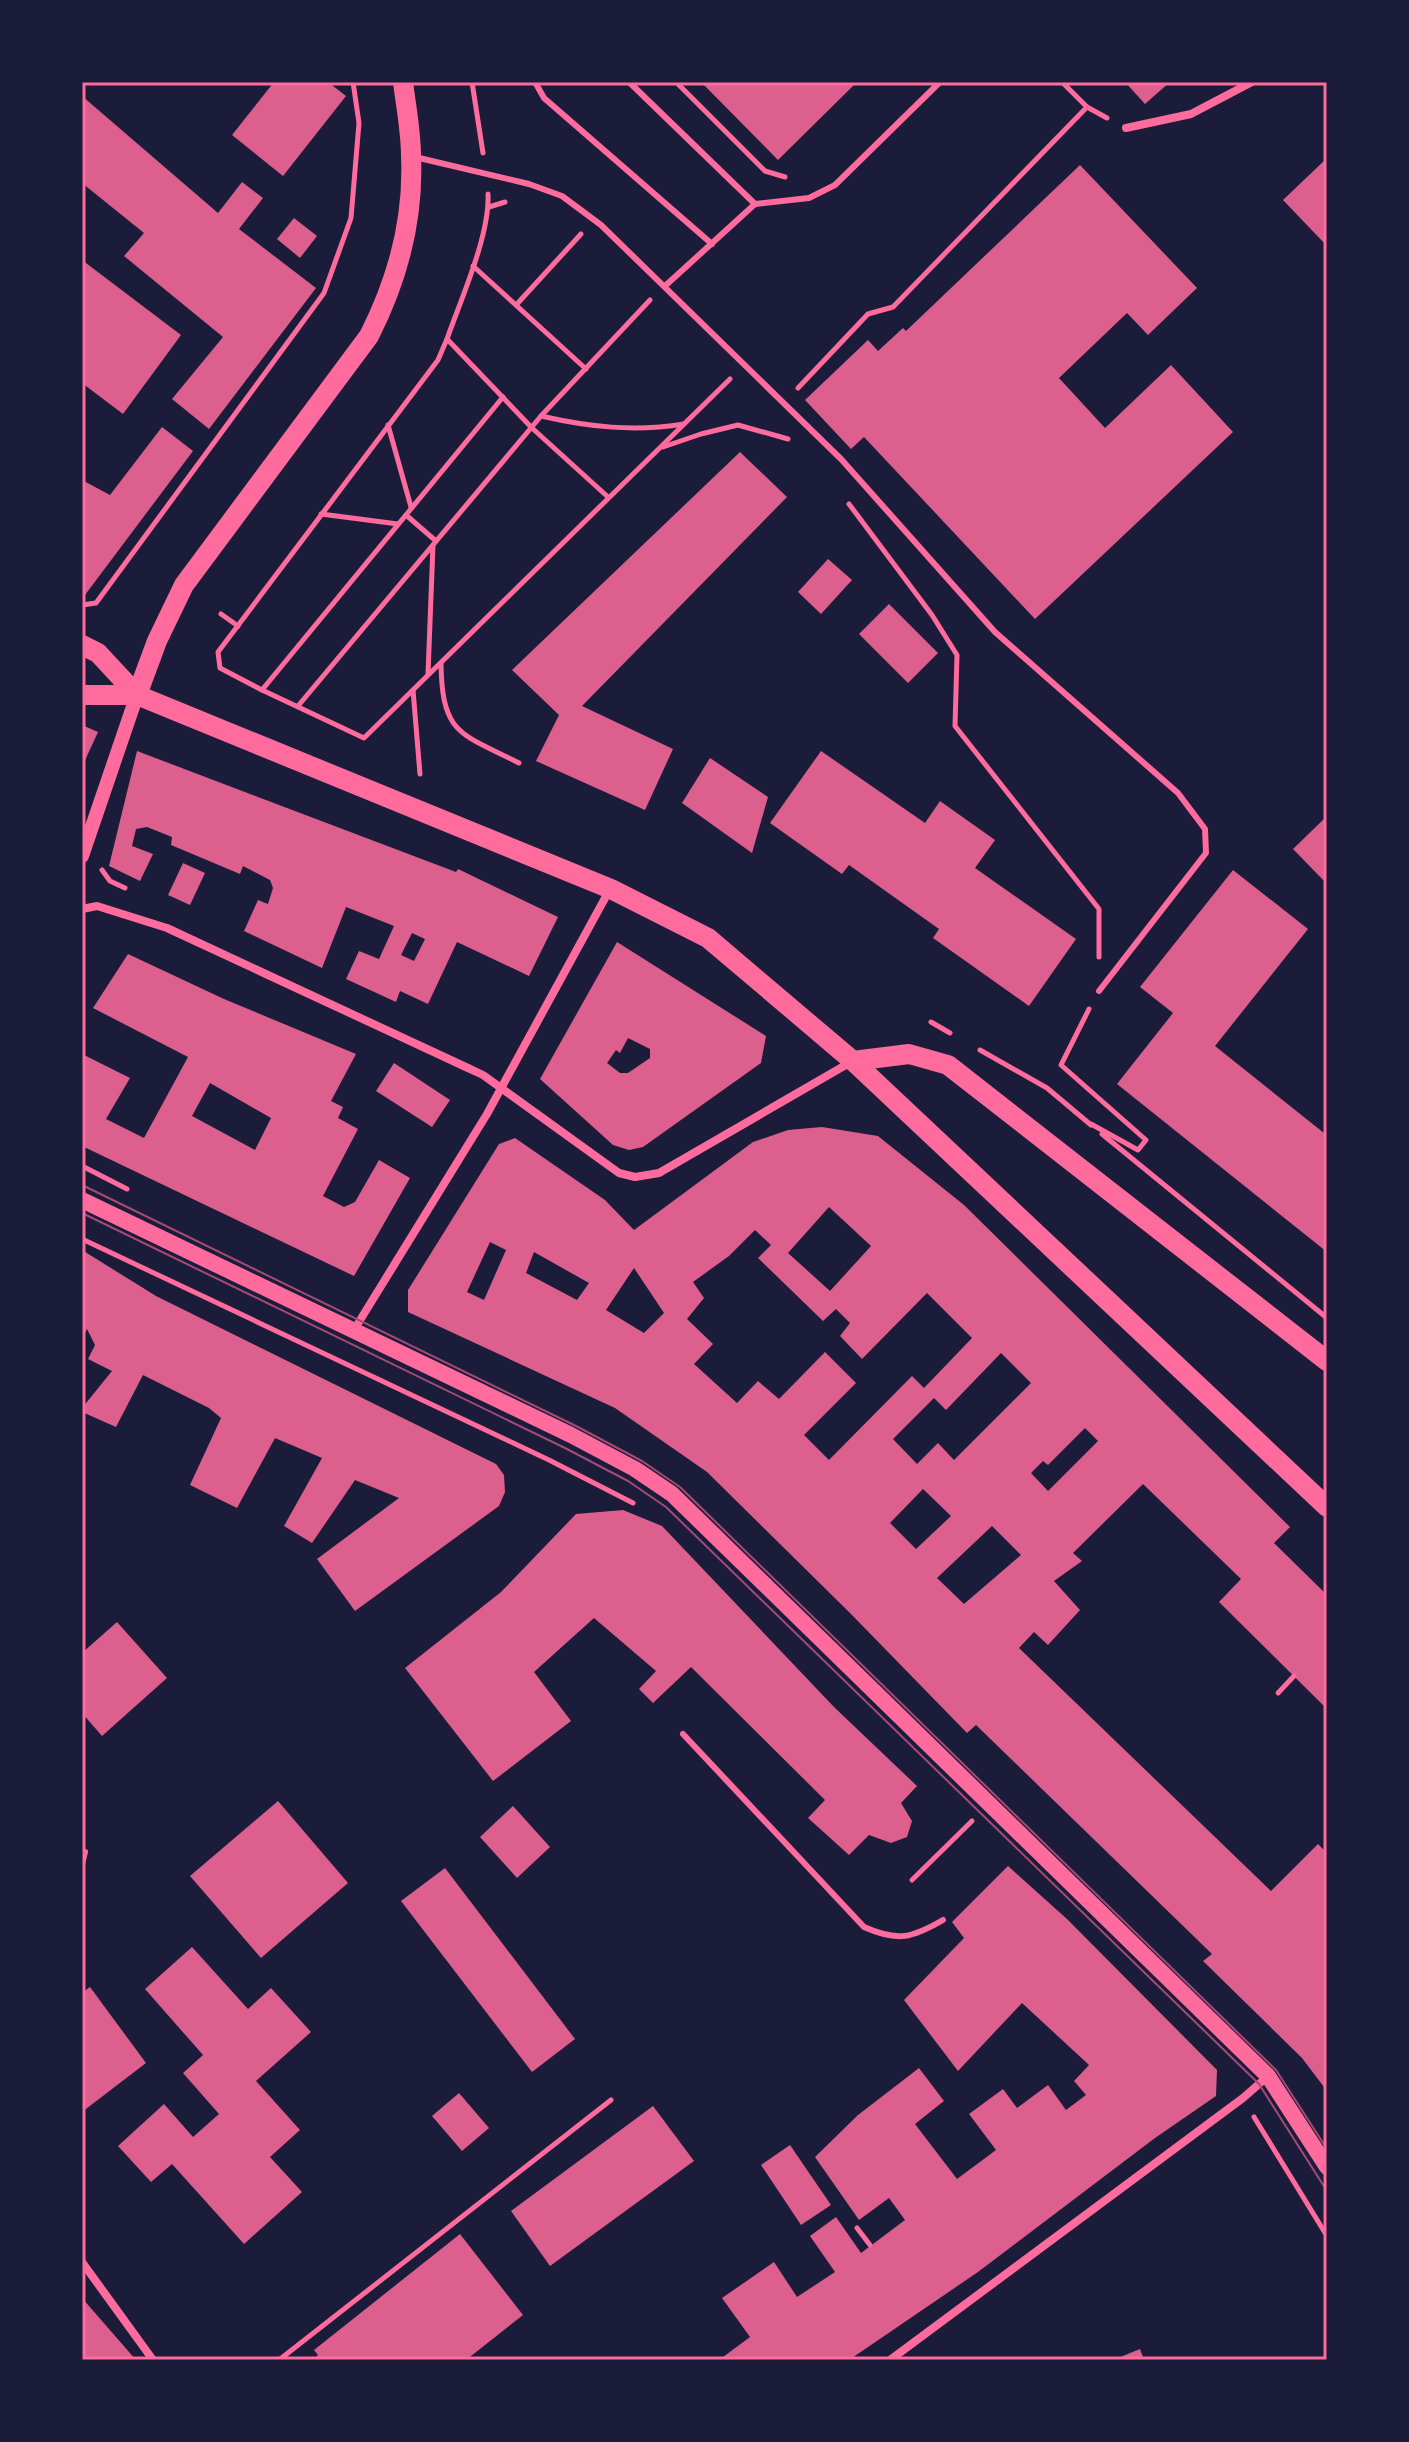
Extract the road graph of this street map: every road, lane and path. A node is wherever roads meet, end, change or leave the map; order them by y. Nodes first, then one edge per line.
1 (353, 82) edge
2 (403, 82) edge
3 (472, 82) edge
4 (535, 82) edge
5 (629, 82) edge
6 (676, 82) edge
7 (940, 82) edge
8 (1062, 82) edge
9 (1252, 82) edge
10 (1087, 107) junction
11 (1126, 128) joint
12 (411, 156) junction
13 (487, 172) junction
14 (796, 176) dead end
15 (514, 202) dead end
16 (755, 204) junction
17 (489, 207) junction
18 (574, 226) dead end
19 (582, 232) junction
20 (592, 241) dead end
21 (712, 244) junction
22 (473, 266) junction
23 (665, 286) junction
24 (642, 289) dead end
25 (652, 298) junction
26 (517, 304) junction
27 (662, 308) dead end
28 (447, 339) junction
29 (745, 364) junction
30 (722, 367) dead end
31 (586, 369) junction
32 (732, 377) junction
33 (503, 397) junction
34 (784, 402) junction
35 (541, 416) junction
36 (685, 424) junction
37 (388, 425) junction
38 (532, 428) junction
39 (786, 431) dead end
40 (660, 449) junction
41 (609, 497) junction
42 (846, 500) dead end
43 (411, 508) junction
44 (321, 514) junction
45 (406, 515) junction
46 (399, 524) junction
47 (435, 543) junction
48 (82, 605) edge
49 (221, 614) dead end
50 (238, 626) junction
51 (82, 645) edge
52 (441, 662) junction
53 (428, 675) junction
54 (262, 690) junction
55 (413, 690) junction
56 (82, 695) edge
57 (137, 695) junction
58 (298, 706) junction
59 (519, 763) dead end
60 (420, 774) dead end
61 (82, 856) edge
62 (98, 865) dead end
63 (611, 889) junction
64 (135, 893) dead end
65 (82, 909) edge
66 (1099, 991) junction
67 (931, 1022) dead end
68 (957, 1037) dead end
69 (970, 1044) dead end
70 (853, 1061) junction
71 (501, 1088) junction
72 (1091, 1124) junction
73 (82, 1200) edge
74 (82, 1239) edge
75 (1327, 1318) edge
76 (354, 1330) junction
77 (1327, 1361) edge
78 (1327, 1507) edge
79 (643, 1508) dead end
80 (1294, 1676) dead end
81 (1278, 1693) dead end
82 (683, 1734) dead end
83 (982, 1829) dead end
84 (85, 1852) dead end
85 (82, 1864) edge
86 (912, 1880) dead end
87 (943, 1920) dead end
88 (1268, 2076) junction
89 (1243, 2098) junction
90 (611, 2100) dead end
91 (1327, 2167) edge
92 (857, 2228) dead end
93 (1325, 2230) edge
94 (1327, 2236) edge
95 (870, 2245) dead end
96 (82, 2262) edge
97 (153, 2360) edge
98 (279, 2360) edge
99 (890, 2360) edge

1 - 48 path
2 - 12 main road
3 - 13 path
4 - 21 lane
5 - 16 lane
6 - 14 path
7 - 16 lane
8 - 10 path
9 - 11 street
10 - 11 path
10 - 34 path
12 - 13 lane
12 - 57 main road
13 - 17 path
13 - 23 lane
15 - 17 path
16 - 21 lane
17 - 22 path
18 - 19 path
19 - 20 path
19 - 26 path
21 - 23 lane
22 - 26 path
22 - 28 path
23 - 25 path
23 - 29 lane
24 - 25 path
25 - 27 path
25 - 31 path
26 - 31 path
28 - 33 path
28 - 37 path
29 - 32 path
29 - 34 lane
30 - 32 path
31 - 35 path
32 - 36 path
33 - 38 path
33 - 43 path
34 - 66 lane
35 - 36 path
35 - 38 path
36 - 40 path
37 - 43 path
37 - 44 path
38 - 41 path
38 - 47 path
39 - 40 path
40 - 41 path
41 - 52 path
42 - 66 path
43 - 45 path
44 - 46 path
44 - 50 path
45 - 46 path
45 - 47 path
46 - 54 path
47 - 53 path
47 - 58 path
49 - 50 path
50 - 54 path
51 - 57 main road
52 - 53 path
52 - 59 path
53 - 55 path
54 - 58 path
55 - 58 path
55 - 60 path
56 - 57 main road
57 - 61 street
57 - 63 main road
62 - 64 path
63 - 70 main road
63 - 71 street
65 - 71 street
66 - 72 path
67 - 68 path
69 - 72 path
70 - 71 street
70 - 77 main road
70 - 78 main road
71 - 76 street
72 - 75 path
73 - 76 main road
74 - 79 path
76 - 88 main road
80 - 81 path
82 - 87 lane
83 - 86 path
84 - 85 lane
88 - 89 street
88 - 91 main road
89 - 93 path
89 - 99 street
90 - 98 path
92 - 95 path
93 - 94 path
96 - 97 street

